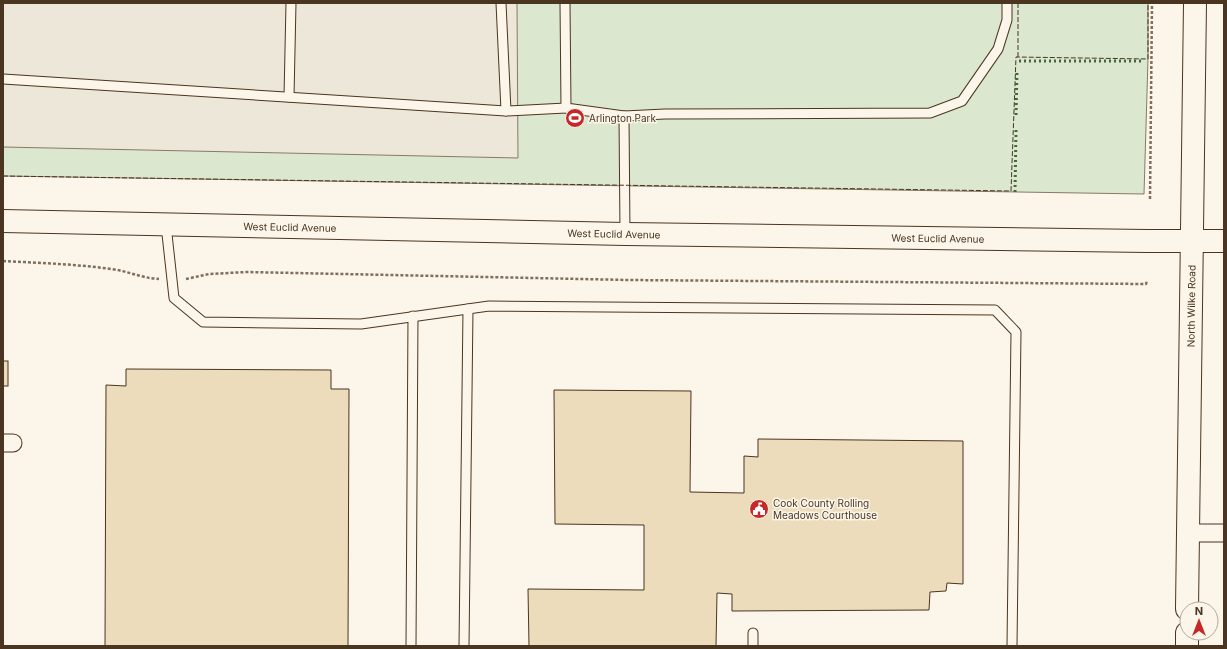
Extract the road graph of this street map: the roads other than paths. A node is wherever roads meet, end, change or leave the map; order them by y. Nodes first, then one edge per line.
1 (291, 3) edge
2 (501, 3) edge
3 (566, 3) edge
4 (1007, 3) edge
5 (1195, 3) edge
6 (3, 79) edge
7 (289, 97) junction
8 (566, 108) junction
9 (506, 111) junction
10 (624, 116) junction
11 (3, 221) edge
12 (166, 225) junction
13 (625, 234) junction
14 (1192, 241) junction
15 (1224, 241) edge
16 (468, 309) junction
17 (413, 316) junction
18 (1188, 533) junction
19 (1224, 533) edge
20 (1187, 601) edge
21 (753, 633) dead end
22 (411, 646) edge
23 (464, 646) edge
24 (753, 646) edge
25 (1012, 646) edge

1 - 7 lane
2 - 9 lane
3 - 8 lane
4 - 10 lane
5 - 14 main road, North Wilke Road
6 - 7 lane
7 - 9 lane
8 - 9 lane
8 - 10 lane
10 - 13 lane
11 - 12 main road, West Euclid Avenue
12 - 13 main road, West Euclid Avenue
12 - 17 lane
13 - 14 main road, West Euclid Avenue
14 - 15 main road, West Euclid Avenue
14 - 18 main road, North Wilke Road
16 - 17 lane
16 - 23 lane
16 - 25 lane
17 - 22 lane
18 - 19 street
18 - 20 main road, North Wilke Road
21 - 24 lane

